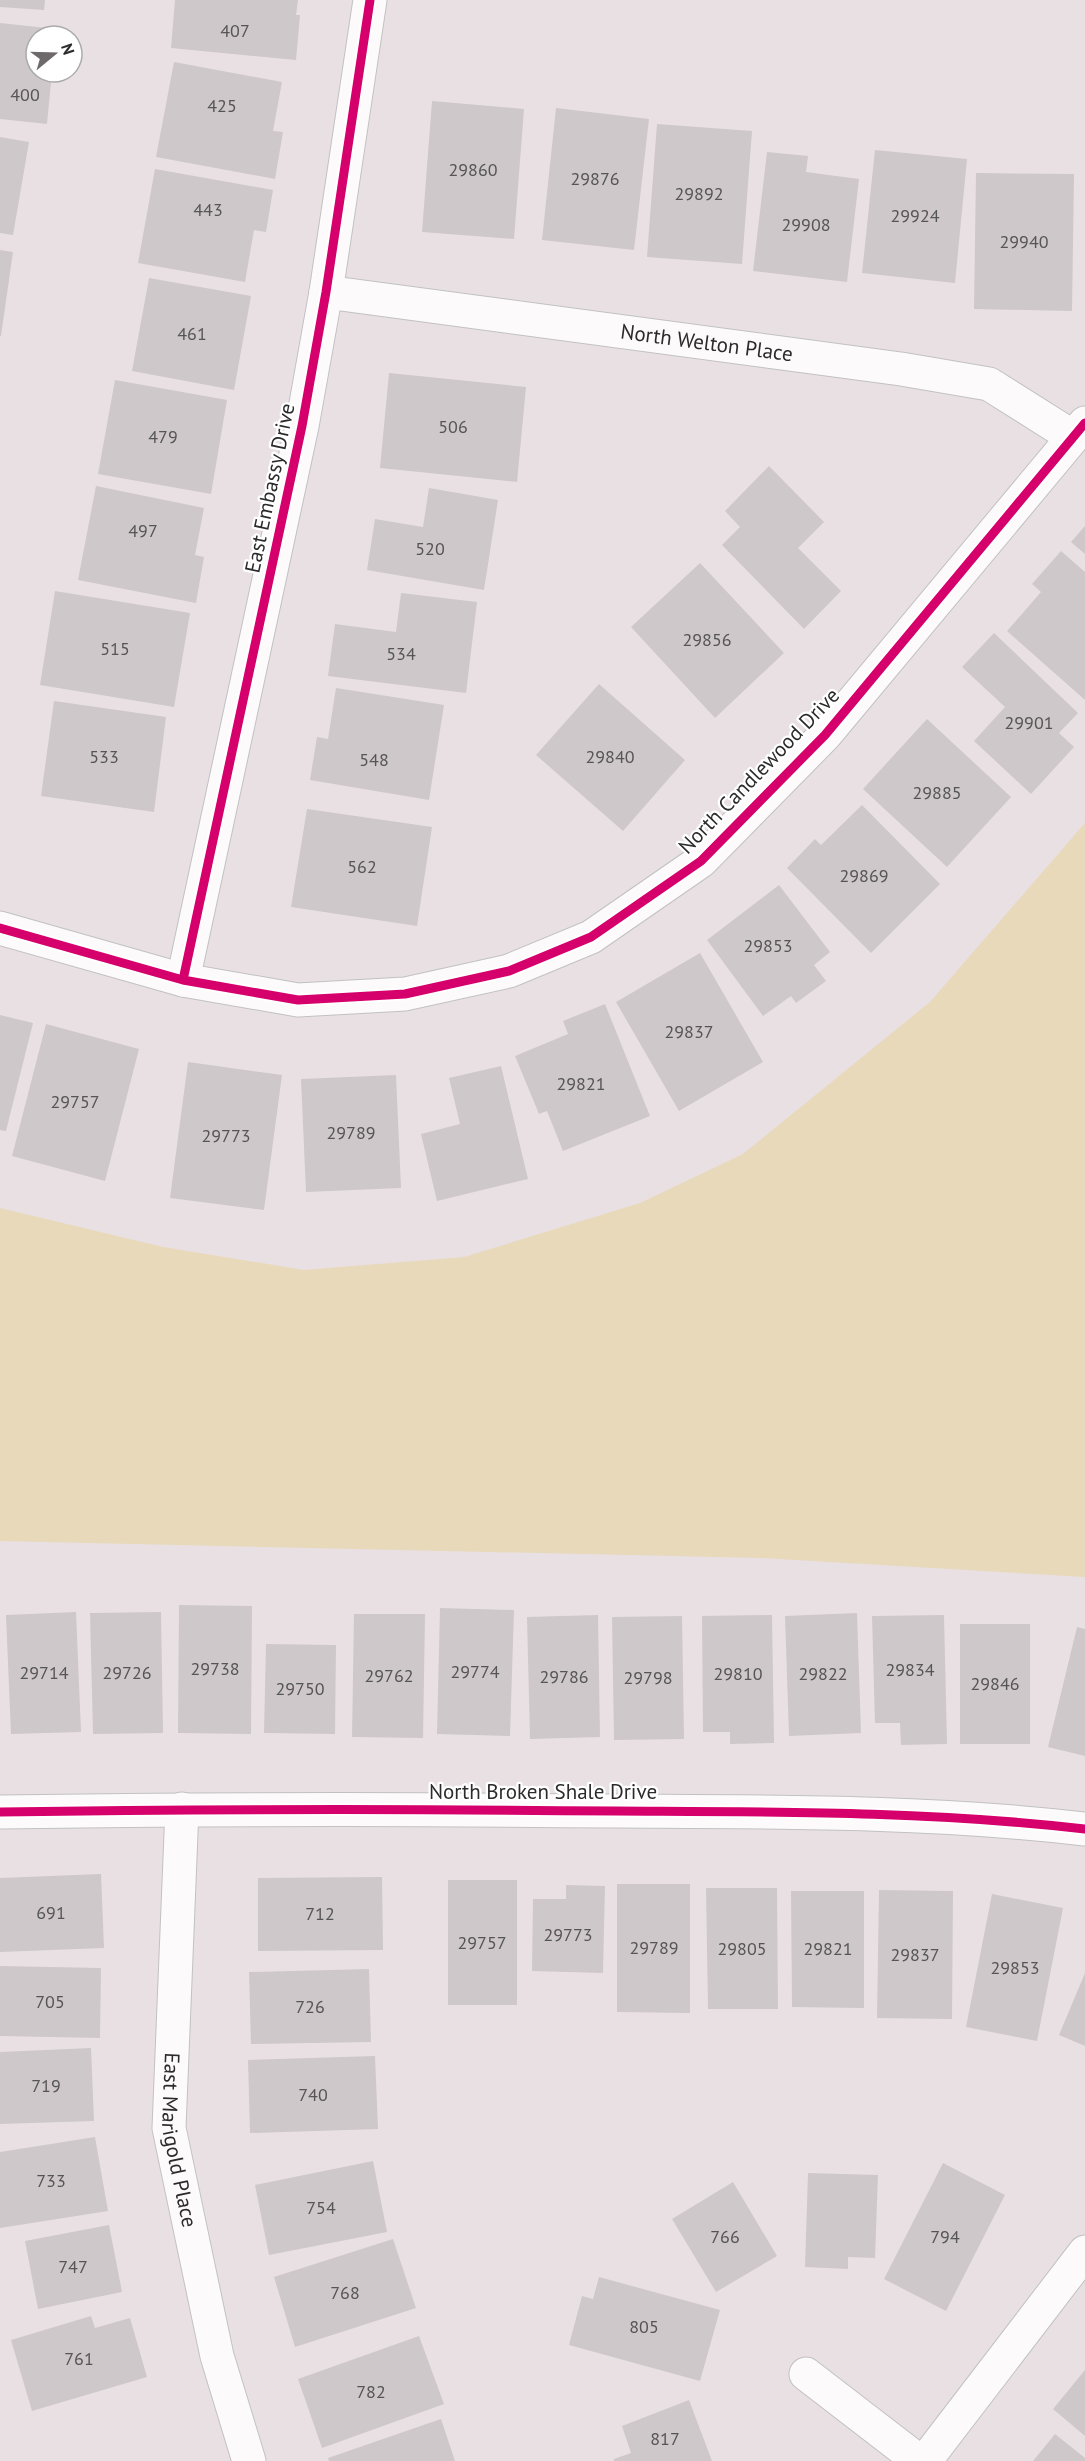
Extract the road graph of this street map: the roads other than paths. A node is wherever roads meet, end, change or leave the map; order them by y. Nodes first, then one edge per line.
1 (370, 0) edge
2 (326, 292) junction
3 (1079, 430) edge
4 (0, 928) edge
5 (183, 980) junction
6 (182, 1809) junction
7 (0, 1812) edge
8 (1085, 1829) edge
9 (1085, 2252) edge
10 (806, 2374) dead end
11 (249, 2461) edge
12 (920, 2461) edge
13 (925, 2461) edge

1 - 2 street, East Embassy Drive
2 - 3 street, North Welton Place
2 - 5 street, East Embassy Drive
3 - 5 street, North Candlewood Drive
4 - 5 street, North Candlewood Drive
6 - 7 street, North Broken Shale Drive
6 - 8 street, North Broken Shale Drive
6 - 11 street, East Marigold Place
9 - 13 street
10 - 12 street

